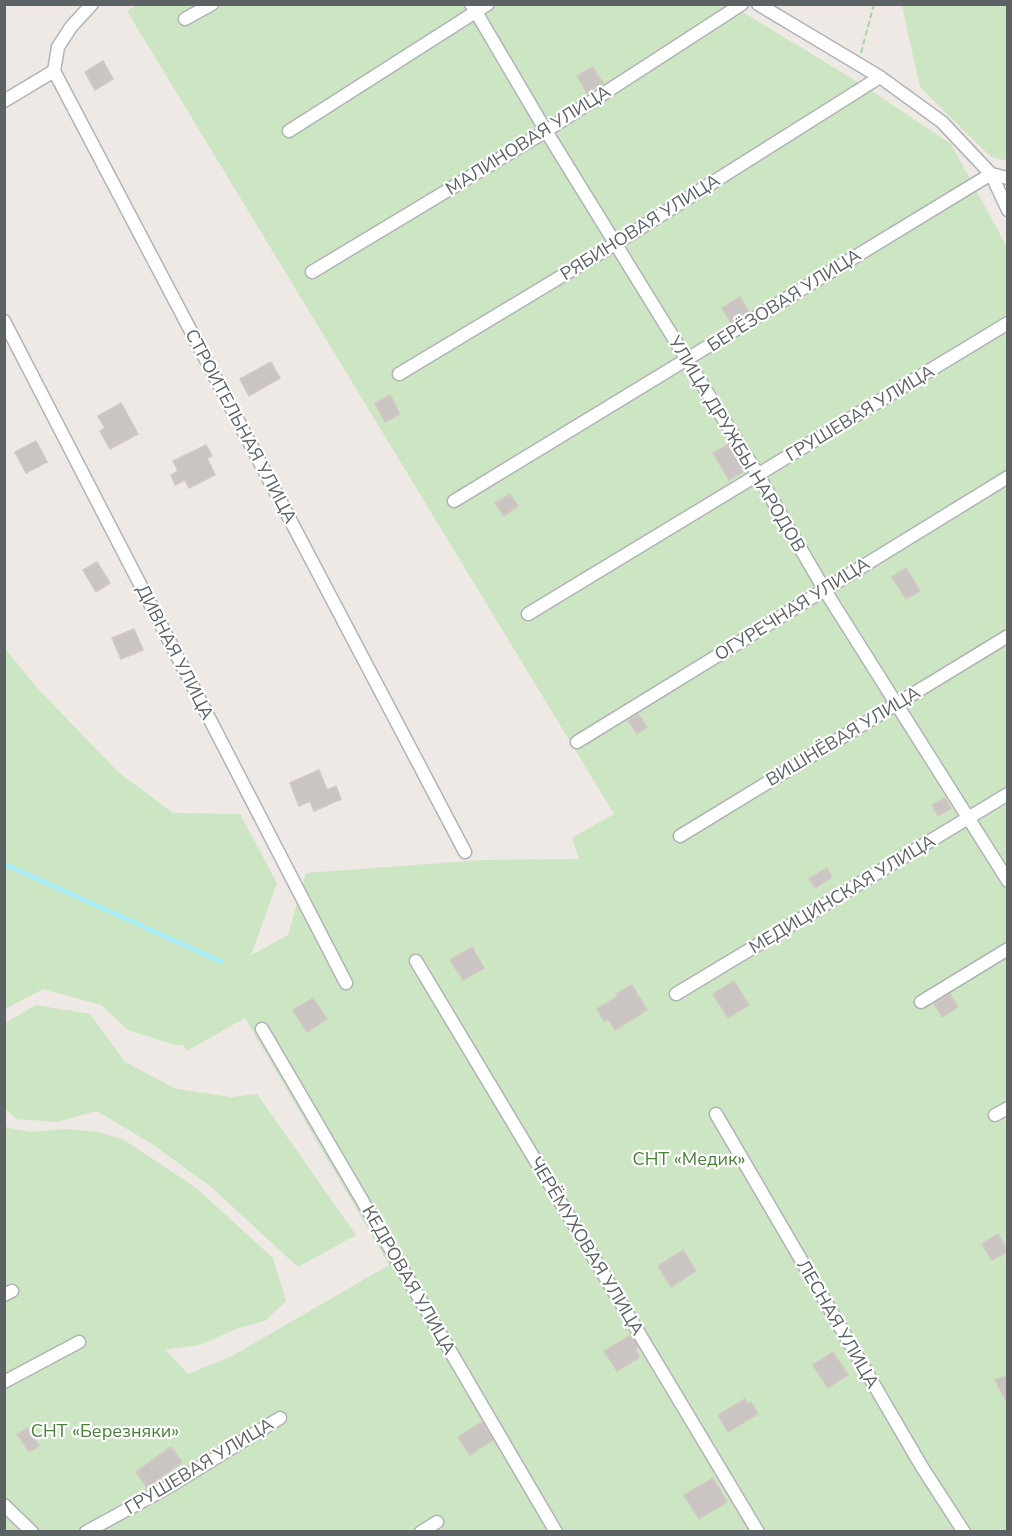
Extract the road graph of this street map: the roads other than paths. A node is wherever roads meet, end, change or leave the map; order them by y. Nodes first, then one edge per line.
1 (93, 4) edge
2 (212, 4) edge
3 (488, 4) edge
4 (742, 4) edge
5 (758, 4) edge
6 (474, 8) edge
7 (185, 19) dead end
8 (54, 71) junction
9 (880, 77) junction
10 (4, 101) edge
11 (289, 130) dead end
12 (546, 131) junction
13 (991, 174) junction
14 (1008, 178) edge
15 (1008, 210) edge
16 (615, 244) junction
17 (312, 272) dead end
18 (4, 321) edge
19 (1008, 323) edge
20 (687, 360) junction
21 (399, 374) dead end
22 (758, 475) junction
23 (1008, 477) edge
24 (454, 501) dead end
25 (824, 589) junction
26 (528, 614) dead end
27 (1008, 636) edge
28 (896, 703) junction
29 (577, 742) dead end
30 (1008, 794) edge
31 (968, 819) junction
32 (680, 836) dead end
33 (465, 852) dead end
34 (1008, 881) edge
35 (1008, 949) edge
36 (416, 961) dead end
37 (346, 983) dead end
38 (676, 994) dead end
39 (921, 1002) dead end
40 (262, 1029) dead end
41 (1008, 1107) edge
42 (716, 1114) dead end
43 (996, 1115) dead end
44 (79, 1342) dead end
45 (4, 1382) edge
46 (280, 1418) dead end
47 (4, 1505) edge
48 (437, 1522) dead end
49 (32, 1532) edge
50 (86, 1532) edge
51 (421, 1532) edge
52 (556, 1532) edge
53 (758, 1532) edge
54 (964, 1532) edge

1 - 8 street
2 - 7 street
3 - 6 street
4 - 12 street, МАЛИНОВАЯ УЛИЦА
5 - 9 street
6 - 11 street
6 - 12 street, УЛИЦА ДРУЖБЫ НАРОДОВ
8 - 10 street
8 - 33 street, СТРОИТЕЛЬНАЯ УЛИЦА
9 - 13 street
9 - 16 street, РЯБИНОВАЯ УЛИЦА
12 - 16 street, УЛИЦА ДРУЖБЫ НАРОДОВ
12 - 17 street, МАЛИНОВАЯ УЛИЦА
13 - 14 street
13 - 15 street
13 - 20 street, БЕРЁЗОВАЯ УЛИЦА
16 - 20 street, УЛИЦА ДРУЖБЫ НАРОДОВ
16 - 21 street, РЯБИНОВАЯ УЛИЦА
18 - 37 street, ДИВНАЯ УЛИЦА
19 - 22 street, ГРУШЕВАЯ УЛИЦА
20 - 22 street, УЛИЦА ДРУЖБЫ НАРОДОВ
20 - 24 street, БЕРЁЗОВАЯ УЛИЦА
22 - 25 street, УЛИЦА ДРУЖБЫ НАРОДОВ
22 - 26 street, ГРУШЕВАЯ УЛИЦА
23 - 25 street, ОГУРЕЧНАЯ УЛИЦА
25 - 28 street, УЛИЦА ДРУЖБЫ НАРОДОВ
25 - 29 street, ОГУРЕЧНАЯ УЛИЦА
27 - 28 street, ВИШНЁВАЯ УЛИЦА
28 - 31 street, УЛИЦА ДРУЖБЫ НАРОДОВ
28 - 32 street, ВИШНЁВАЯ УЛИЦА
30 - 31 street, МЕДИЦИНСКАЯ УЛИЦА
31 - 34 street, УЛИЦА ДРУЖБЫ НАРОДОВ
31 - 38 street, МЕДИЦИНСКАЯ УЛИЦА
35 - 39 street
36 - 53 street, ЧЕРЁМУХОВАЯ УЛИЦА
40 - 52 street, КЕДРОВАЯ УЛИЦА
41 - 43 street
42 - 54 street, ЛЕСНАЯ УЛИЦА
44 - 45 street
46 - 50 street, ГРУШЕВАЯ УЛИЦА
47 - 49 street
48 - 51 street

